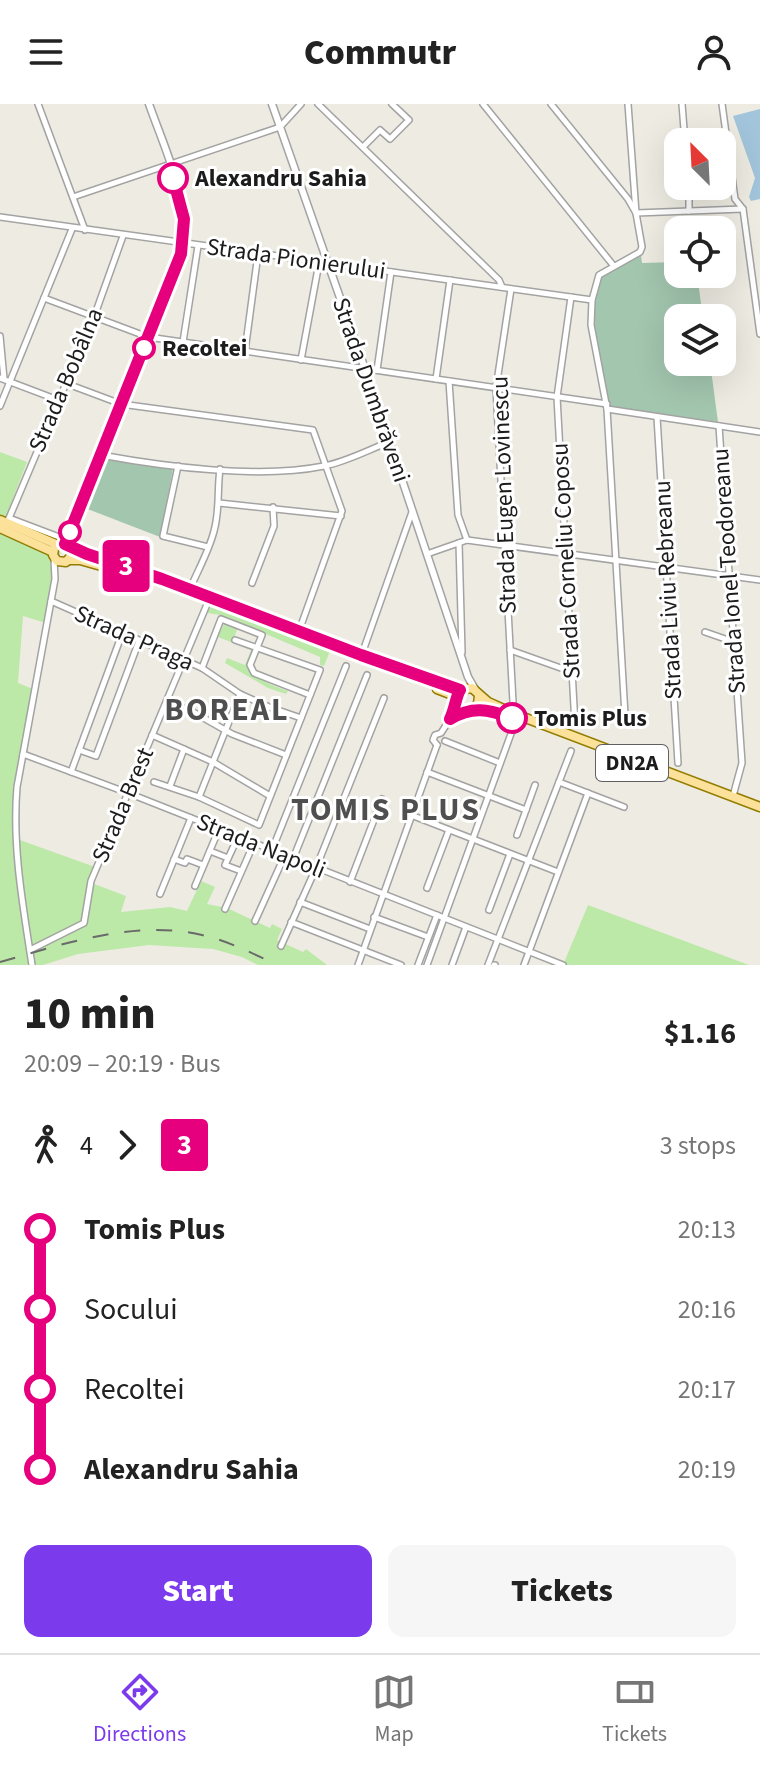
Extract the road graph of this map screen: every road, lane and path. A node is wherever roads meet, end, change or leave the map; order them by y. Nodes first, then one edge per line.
1 (38, 104) edge
2 (149, 104) edge
3 (272, 104) edge
4 (301, 104) edge
5 (318, 104) edge
6 (392, 104) edge
7 (483, 104) edge
8 (551, 104) edge
9 (628, 104) edge
10 (682, 104) edge
11 (722, 104) edge
12 (280, 127) junction
13 (684, 128) edge
14 (363, 147) junction
15 (169, 164) junction
16 (73, 197) junction
17 (689, 200) edge
18 (743, 209) junction
19 (689, 211) junction
20 (636, 213) junction
21 (0, 217) edge
22 (72, 229) junction
23 (85, 230) junction
24 (123, 236) junction
25 (183, 244) junction
26 (198, 246) junction
27 (258, 254) junction
28 (319, 263) junction
29 (328, 264) junction
30 (614, 265) junction
31 (391, 272) junction
32 (450, 280) junction
33 (502, 287) junction
34 (511, 289) junction
35 (571, 297) junction
36 (44, 298) junction
37 (592, 300) junction
38 (94, 317) junction
39 (760, 334) edge
40 (0, 336) edge
41 (148, 337) junction
42 (183, 342) junction
43 (245, 351) junction
44 (301, 360) junction
45 (365, 369) junction
46 (377, 370) junction
47 (436, 379) junction
48 (5, 380) edge
49 (449, 381) junction
50 (65, 383) junction
51 (496, 388) junction
52 (557, 397) junction
53 (58, 400) junction
54 (121, 404) junction
55 (0, 406) edge
56 (607, 407) junction
57 (657, 417) junction
58 (719, 426) junction
59 (760, 432) edge
60 (389, 442) junction
61 (101, 455) junction
62 (178, 466) junction
63 (327, 466) junction
64 (220, 469) junction
65 (219, 503) junction
66 (273, 507) junction
67 (412, 512) junction
68 (341, 516) junction
69 (4, 522) edge
70 (467, 540) junction
71 (459, 542) junction
72 (504, 544) junction
73 (208, 547) junction
74 (61, 548) junction
75 (566, 553) junction
76 (427, 554) junction
77 (616, 559) junction
78 (67, 561) junction
79 (666, 566) junction
80 (729, 576) junction
81 (55, 579) junction
82 (760, 580) edge
83 (252, 583) dead end
84 (190, 590) junction
85 (51, 601) junction
86 (208, 602) junction
87 (299, 632) junction
88 (705, 632) dead end
89 (122, 634) junction
90 (235, 640) dead end
91 (139, 641) junction
92 (734, 642) junction
93 (257, 648) junction
94 (510, 650) junction
95 (361, 655) junction
96 (462, 657) junction
97 (183, 662) junction
98 (346, 666) dead end
99 (202, 668) junction
100 (572, 672) junction
101 (367, 675) dead end
102 (468, 677) junction
103 (462, 689) junction
104 (477, 693) junction
105 (240, 694) junction
106 (310, 695) junction
107 (384, 698) dead end
108 (513, 702) dead end
109 (457, 703) junction
110 (186, 708) dead end
111 (470, 709) junction
112 (625, 715) dead end
113 (301, 718) junction
114 (450, 719) junction
115 (575, 725) dead end
116 (226, 730) junction
117 (512, 731) dead end
118 (441, 733) junction
119 (152, 735) junction
120 (445, 741) junction
121 (437, 745) junction
122 (184, 749) junction
123 (79, 750) junction
124 (571, 751) dead end
125 (23, 754) junction
126 (286, 755) junction
127 (213, 762) junction
128 (500, 763) junction
129 (678, 763) dead end
130 (71, 772) junction
131 (427, 772) junction
132 (154, 782) dead end
133 (559, 782) junction
134 (535, 785) dead end
135 (170, 786) junction
136 (128, 793) junction
137 (588, 793) junction
138 (270, 796) junction
139 (489, 796) junction
140 (199, 797) junction
141 (733, 797) junction
142 (382, 799) dead end
143 (624, 807) dead end
144 (526, 810) junction
145 (760, 810) edge
146 (411, 815) junction
147 (191, 818) junction
148 (219, 829) junction
149 (449, 830) junction
150 (517, 835) dead end
151 (238, 837) junction
152 (473, 839) junction
153 (254, 843) junction
154 (272, 850) junction
155 (210, 851) junction
156 (510, 854) junction
157 (285, 855) junction
158 (228, 858) junction
159 (174, 859) junction
160 (293, 859) junction
161 (529, 861) junction
162 (203, 865) junction
163 (316, 868) junction
164 (241, 871) junction
165 (558, 872) junction
166 (350, 882) junction
167 (195, 886) dead end
168 (427, 888) dead end
169 (160, 894) dead end
170 (382, 894) junction
171 (300, 902) junction
172 (225, 909) dead end
173 (489, 910) dead end
174 (437, 915) junction
175 (374, 917) junction
176 (445, 918) junction
177 (255, 921) dead end
178 (291, 922) junction
179 (466, 927) junction
180 (370, 929) junction
181 (428, 937) junction
182 (498, 939) junction
183 (281, 946) dead end
184 (30, 950) junction
185 (362, 950) junction
186 (529, 952) junction
187 (32, 965) edge
188 (358, 965) edge
189 (401, 965) edge
190 (418, 965) edge
191 (427, 965) edge
192 (452, 965) edge
193 (488, 965) edge
194 (524, 965) edge
195 (561, 965) edge

1 - 16 street
2 - 15 street
3 - 12 street, Strada Dumbrăveni
4 - 12 street
5 - 14 street
6 - 14 street
7 - 30 street
8 - 20 street
9 - 20 street
10 - 13 street
11 - 18 street
12 - 15 street
12 - 29 street, Strada Dumbrăveni
14 - 33 street
15 - 16 street
15 - 25 street
16 - 23 street
17 - 19 street
18 - 19 street
18 - 39 street
19 - 20 street
20 - 30 street
21 - 22 street, Strada Pionierului
22 - 23 street, Strada Pionierului
22 - 36 street
23 - 24 street, Strada Pionierului
24 - 25 street, Strada Pionierului
24 - 38 street, Strada Bobâlna
25 - 26 street, Strada Pionierului
25 - 41 street
26 - 27 street, Strada Pionierului
26 - 42 street
27 - 28 street, Strada Pionierului
27 - 43 street
28 - 29 street, Strada Pionierului
28 - 44 street
29 - 31 street, Strada Pionierului
29 - 45 street, Strada Dumbrăveni
30 - 37 street
31 - 32 street, Strada Pionierului
31 - 46 street
32 - 33 street, Strada Pionierului
32 - 47 street
33 - 34 street, Strada Pionierului
34 - 35 street, Strada Pionierului
34 - 51 street, Strada Eugen Lovinescu
35 - 37 street, Strada Pionierului
35 - 52 street, Strada Corneliu Coposu
36 - 38 street
36 - 48 street
37 - 56 street
38 - 41 street
38 - 50 street, Strada Bobâlna
40 - 48 street
41 - 42 street
41 - 54 street
42 - 43 street
43 - 44 street
44 - 45 street
45 - 46 street
45 - 60 street, Strada Dumbrăveni
46 - 47 street
47 - 49 street
48 - 53 street
48 - 55 street
49 - 51 street
49 - 70 street
50 - 53 street, Strada Bobâlna
50 - 54 street
51 - 52 street
51 - 72 street, Strada Eugen Lovinescu
52 - 56 street
52 - 75 street, Strada Corneliu Coposu
53 - 69 street, Strada Bobâlna
54 - 61 street
54 - 63 street
56 - 57 street
56 - 77 street
57 - 58 street
57 - 79 street, Strada Liviu Rebreanu
58 - 59 street
58 - 80 street, Strada Ionel Teodoreanu
60 - 63 street
60 - 67 street, Strada Dumbrăveni
61 - 62 street
61 - 74 street
62 - 64 street
62 - 73 street
63 - 64 street
63 - 68 street
64 - 65 street
65 - 66 street
65 - 73 street
66 - 68 street
66 - 83 street
67 - 76 street, Strada Dumbrăveni
67 - 95 street
68 - 87 street
69 - 74 main road, DN2A
69 - 74 street
70 - 71 street
70 - 72 street
71 - 76 street
71 - 96 street
72 - 75 street
72 - 94 street, Strada Eugen Lovinescu
73 - 84 street
74 - 78 main road
74 - 78 main road
74 - 81 street
74 - 84 main road, DN2A
75 - 77 street
75 - 100 street, Strada Corneliu Coposu
76 - 96 street, Strada Dumbrăveni
77 - 79 street
77 - 112 street
78 - 81 street
78 - 86 main road, DN2A
79 - 80 street
79 - 129 street, Strada Liviu Rebreanu
80 - 82 street
80 - 92 street, Strada Ionel Teodoreanu
81 - 85 street
84 - 87 main road, DN2A
85 - 89 street, Strada Praga
85 - 125 street
86 - 97 street, Strada Brest
86 - 109 main road, DN2A
87 - 95 main road, DN2A
88 - 92 street
89 - 91 street, Strada Praga
89 - 123 street
90 - 93 street
91 - 97 street, Strada Praga
91 - 123 street
92 - 141 street, Strada Ionel Teodoreanu
93 - 99 street
93 - 106 street
93 - 106 street
94 - 100 street
94 - 108 street, Strada Eugen Lovinescu
95 - 103 main road, DN2A
96 - 102 street, Strada Dumbrăveni
97 - 99 street, Strada Praga
97 - 119 street, Strada Brest
98 - 154 street
99 - 105 street, Strada Praga
100 - 115 street, Strada Corneliu Coposu
101 - 160 street
102 - 103 street
102 - 104 street, Strada Dumbrăveni
103 - 104 main road, DN2A
103 - 109 main road
104 - 111 main road
104 - 141 main road, DN2A
105 - 113 street, Strada Praga
105 - 116 street
106 - 113 street
107 - 163 street
109 - 111 main road, DN2A
109 - 114 street
110 - 116 street
111 - 114 street
111 - 145 main road, DN2A
113 - 126 street
114 - 118 street
116 - 126 street
116 - 127 street
117 - 128 street
118 - 120 street
118 - 121 street
119 - 122 street
119 - 136 street, Strada Brest
120 - 121 street
120 - 128 street
121 - 131 street
122 - 127 street
122 - 135 street
123 - 130 street
124 - 133 street
125 - 130 street, Strada Napoli
125 - 184 street
126 - 138 street
127 - 138 street
127 - 140 street
128 - 139 street
130 - 136 street, Strada Napoli
131 - 139 street
131 - 146 street
132 - 135 street
133 - 137 street
133 - 161 street
134 - 144 street
135 - 140 street
136 - 147 street, Strada Napoli
136 - 184 street, Strada Brest
137 - 143 street
137 - 165 street
138 - 140 street
139 - 144 street
139 - 152 street
141 - 145 main road, DN2A
142 - 166 street
144 - 150 street
146 - 149 street
146 - 170 street
147 - 148 street, Strada Napoli
147 - 159 street
148 - 151 street, Strada Napoli
148 - 155 street
149 - 152 street
149 - 168 street
151 - 153 street, Strada Napoli
151 - 158 street
152 - 156 street
152 - 176 street
153 - 154 street, Strada Napoli
153 - 164 street
154 - 157 street, Strada Napoli
155 - 158 street
155 - 162 street
156 - 161 street
156 - 173 street
157 - 160 street, Strada Napoli
157 - 177 street
158 - 164 street
159 - 162 street
159 - 169 street
160 - 163 street, Strada Napoli
161 - 165 street
161 - 182 street
162 - 167 street
163 - 166 street, Strada Napoli
163 - 171 street
164 - 172 street
165 - 186 street
166 - 170 street, Strada Napoli
170 - 174 street, Strada Napoli
170 - 175 street
171 - 178 street
171 - 180 street
174 - 176 street, Strada Napoli
174 - 181 street
175 - 180 street
175 - 181 street
176 - 179 street, Strada Napoli
176 - 191 street
178 - 183 street
178 - 185 street
179 - 182 street, Strada Napoli
179 - 192 street
180 - 185 street
181 - 190 street
182 - 186 street, Strada Napoli
182 - 193 street
184 - 187 street
185 - 188 street
185 - 189 street
186 - 194 street
186 - 195 street, Strada Napoli

